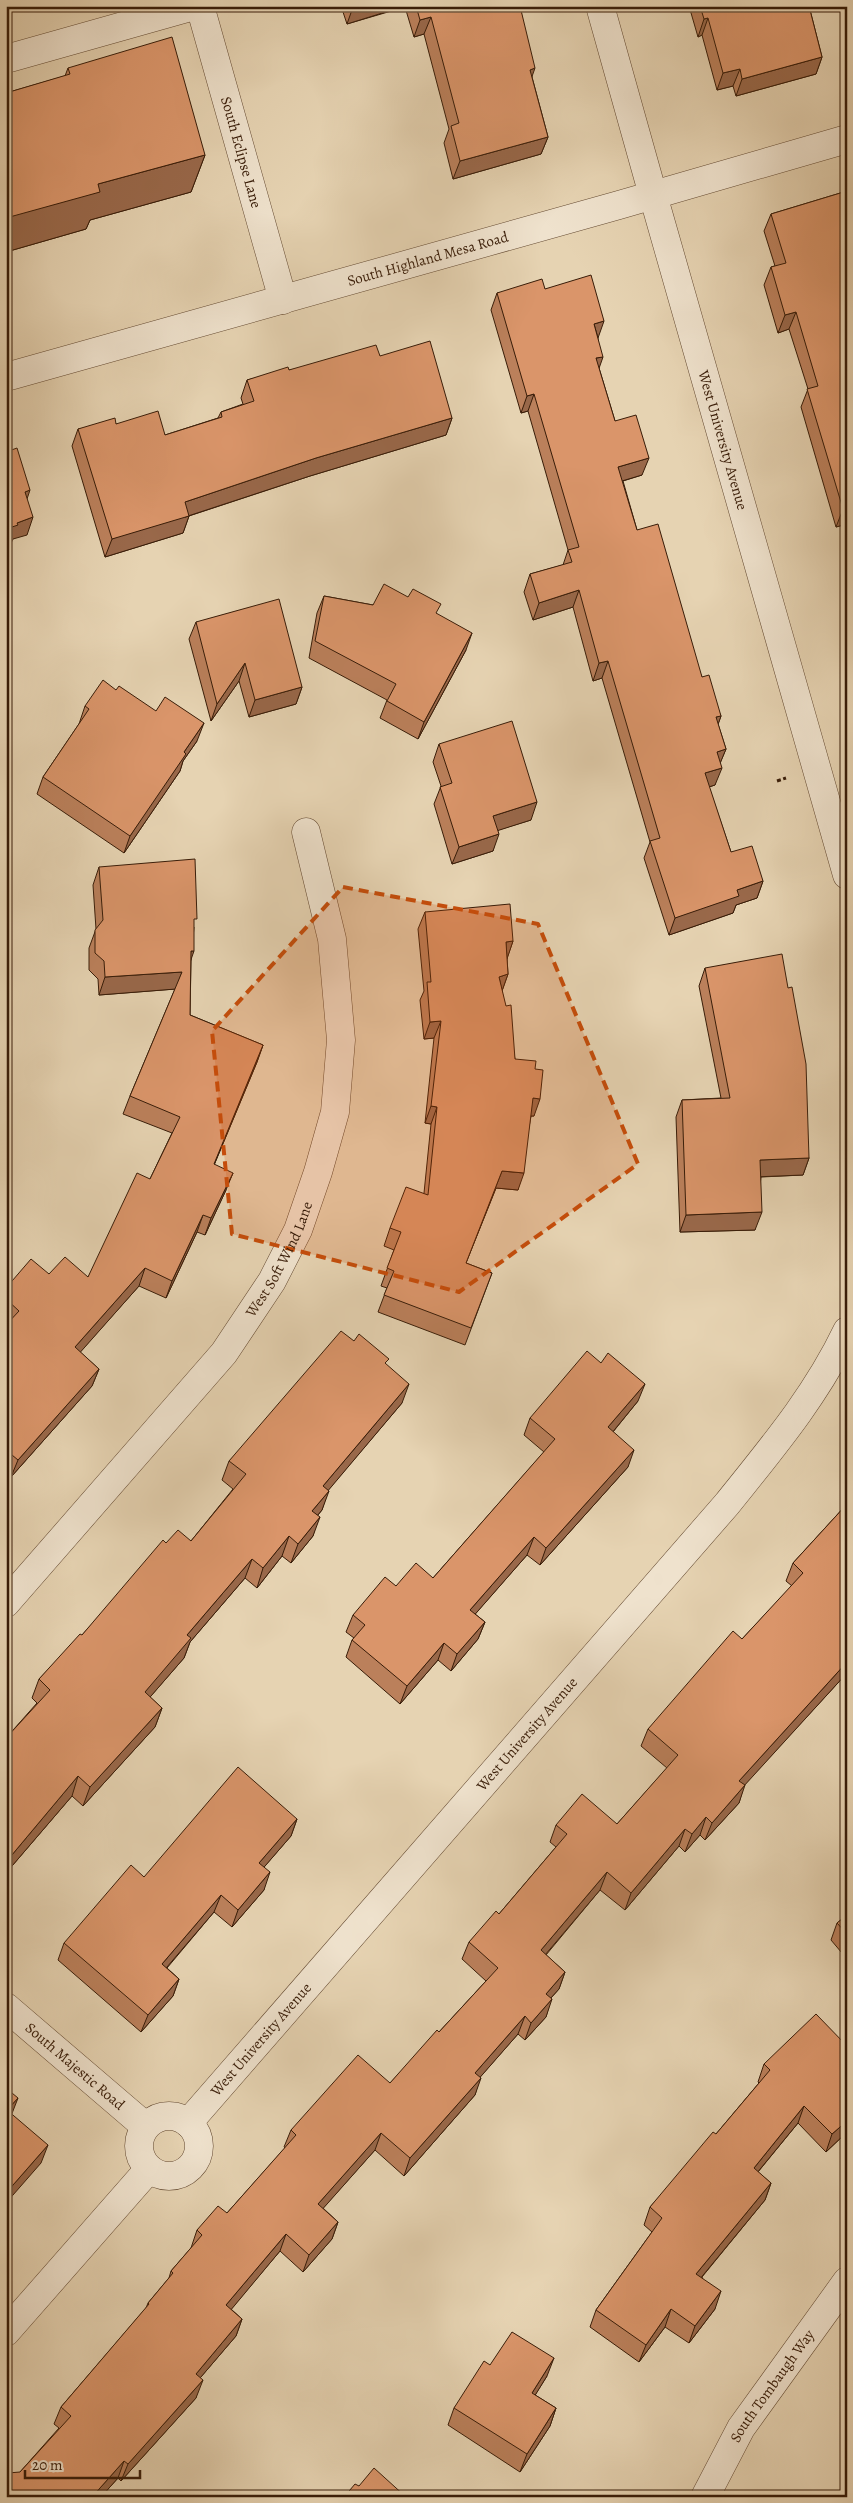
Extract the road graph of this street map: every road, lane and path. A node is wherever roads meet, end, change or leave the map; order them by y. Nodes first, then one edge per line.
1 (194, 6) edge
2 (200, 6) edge
3 (600, 6) edge
4 (6, 59) edge
5 (847, 139) edge
6 (653, 195) junction
7 (283, 300) junction
8 (6, 377) edge
9 (306, 832) dead end
10 (847, 875) edge
11 (847, 1331) edge
12 (6, 1603) edge
13 (6, 2007) edge
14 (188, 2123) junction
15 (145, 2126) junction
16 (149, 2169) junction
17 (847, 2281) edge
18 (6, 2332) edge
19 (705, 2497) edge

1 - 4 street
2 - 7 street, South Eclipse Lane
3 - 6 street, West University Avenue
5 - 6 street, South Highland Mesa Road
6 - 7 street, South Highland Mesa Road
6 - 10 street, West University Avenue
7 - 8 street, South Highland Mesa Road
9 - 12 street, West Soft Wind Lane
11 - 14 street, West University Avenue
13 - 15 street, South Majestic Road
14 - 15 street
14 - 16 street
15 - 16 street
16 - 18 street
17 - 19 street, South Tombaugh Way

